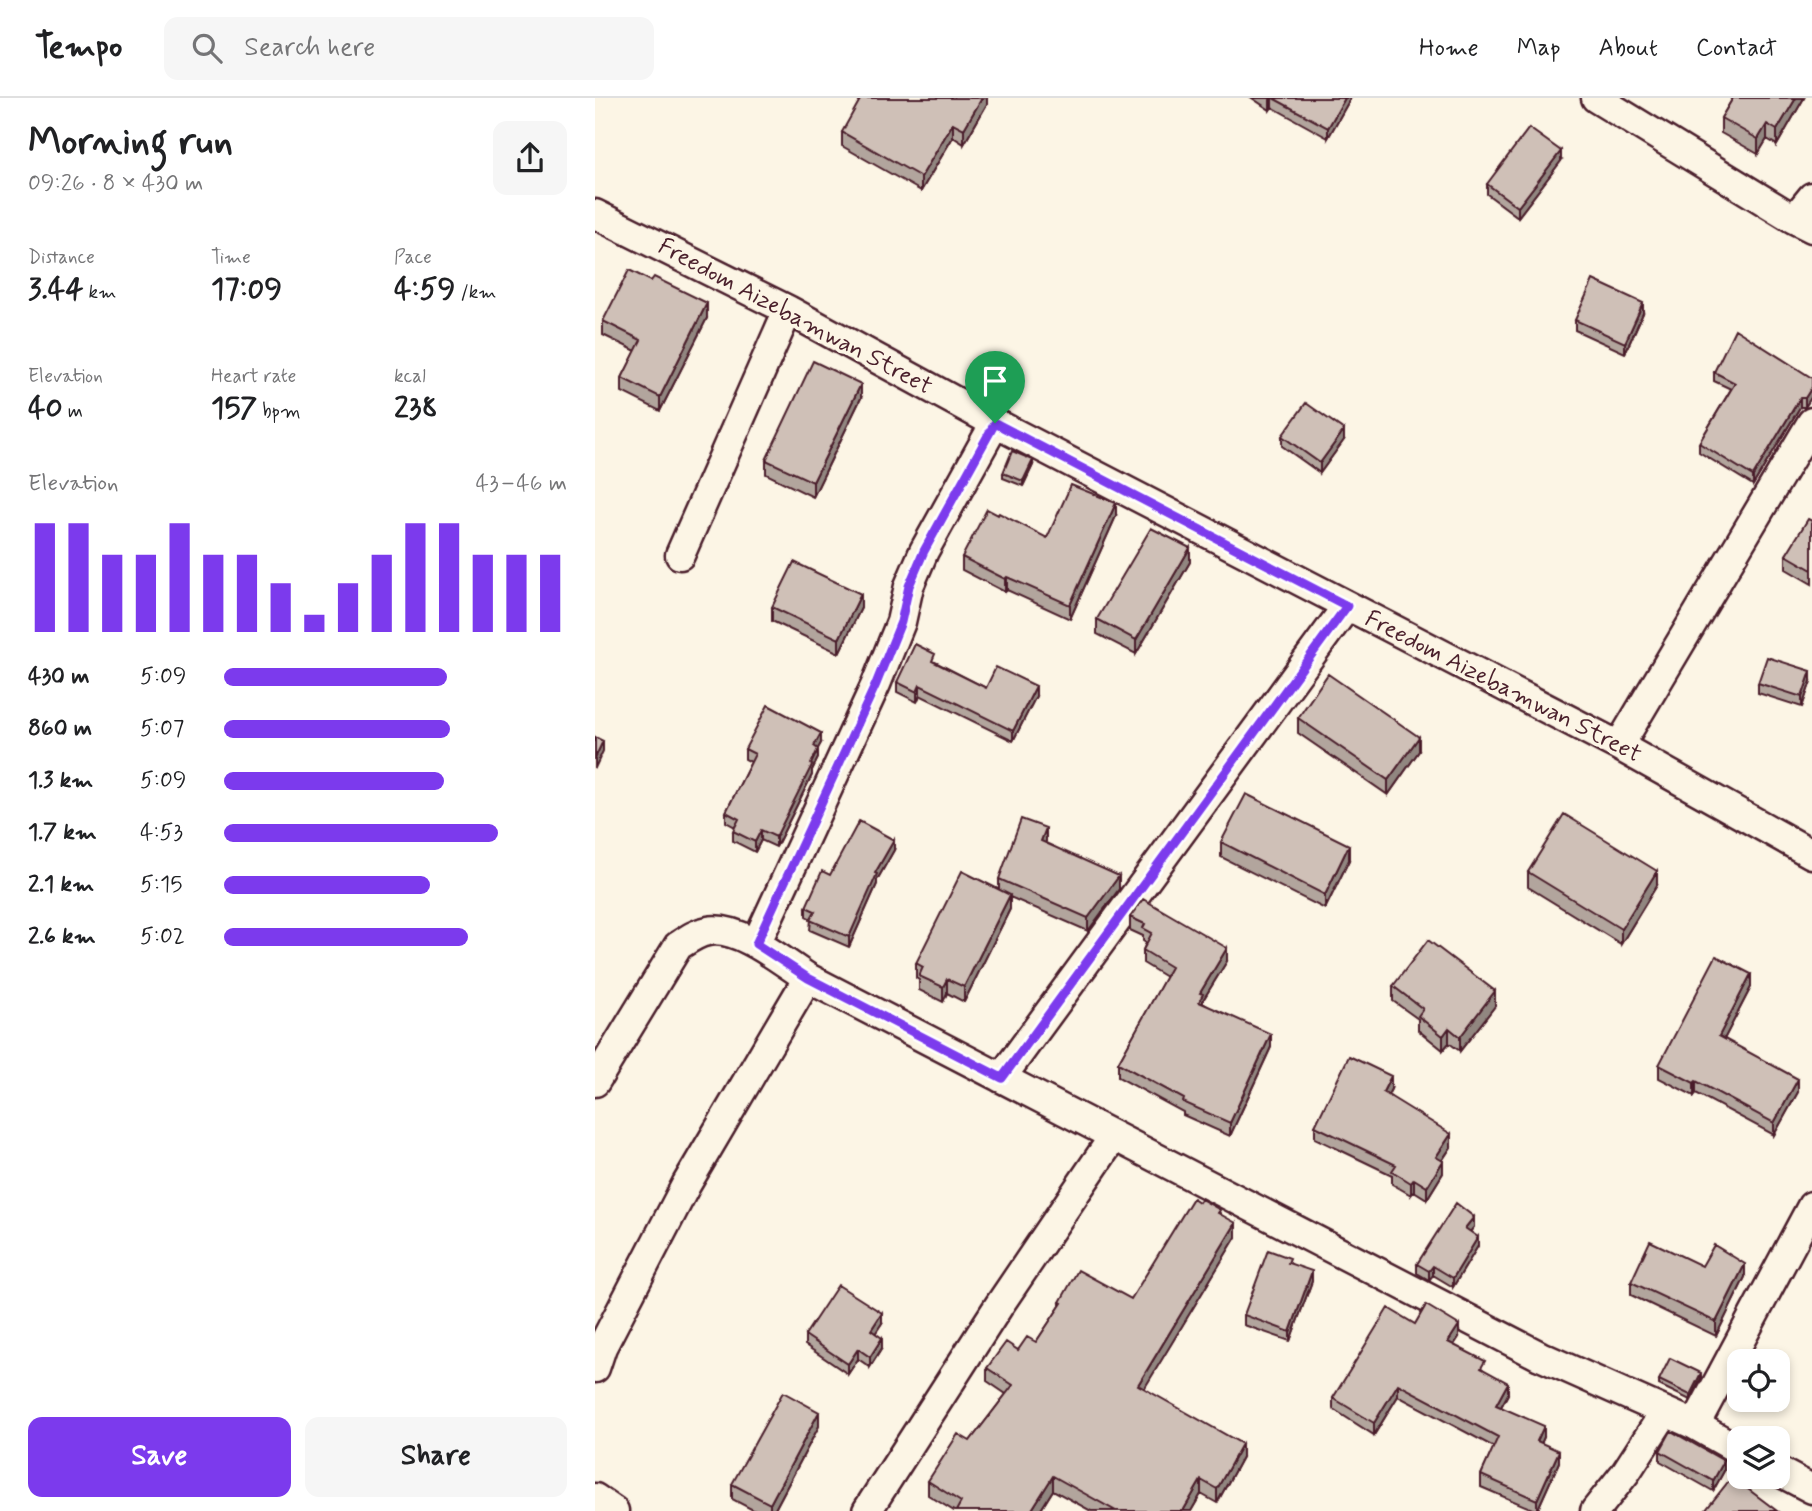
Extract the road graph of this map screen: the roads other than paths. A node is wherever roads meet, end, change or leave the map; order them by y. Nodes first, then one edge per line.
1 (1595, 98) edge
2 (1812, 197) edge
3 (595, 214) edge
4 (1803, 223) edge
5 (788, 310) junction
6 (1812, 422) edge
7 (995, 423) junction
8 (680, 555) dead end
9 (1347, 606) junction
10 (1619, 746) junction
11 (1812, 854) edge
12 (756, 944) junction
13 (808, 978) junction
14 (1002, 1078) junction
15 (595, 1082) edge
16 (1114, 1136) junction
17 (1812, 1206) edge
18 (595, 1368) edge
19 (1665, 1412) junction
20 (1695, 1425) junction
21 (1727, 1443) edge
22 (1790, 1477) edge
23 (1812, 1489) edge
24 (595, 1498) edge
25 (614, 1511) edge
26 (867, 1511) edge
27 (1595, 1511) edge

1 - 4 street
2 - 4 street
3 - 5 street, Freedom Aizebamwan Street
5 - 7 street, Freedom Aizebamwan Street
5 - 8 street
6 - 10 street
7 - 9 street, Freedom Aizebamwan Street
7 - 12 street
9 - 10 street, Freedom Aizebamwan Street
9 - 14 street
10 - 11 street, Freedom Aizebamwan Street
12 - 13 street
12 - 15 street
13 - 14 street
13 - 18 street
14 - 16 street
16 - 19 street
16 - 26 street
17 - 20 street
19 - 20 street
19 - 27 street
20 - 21 street
22 - 23 street
24 - 25 street

